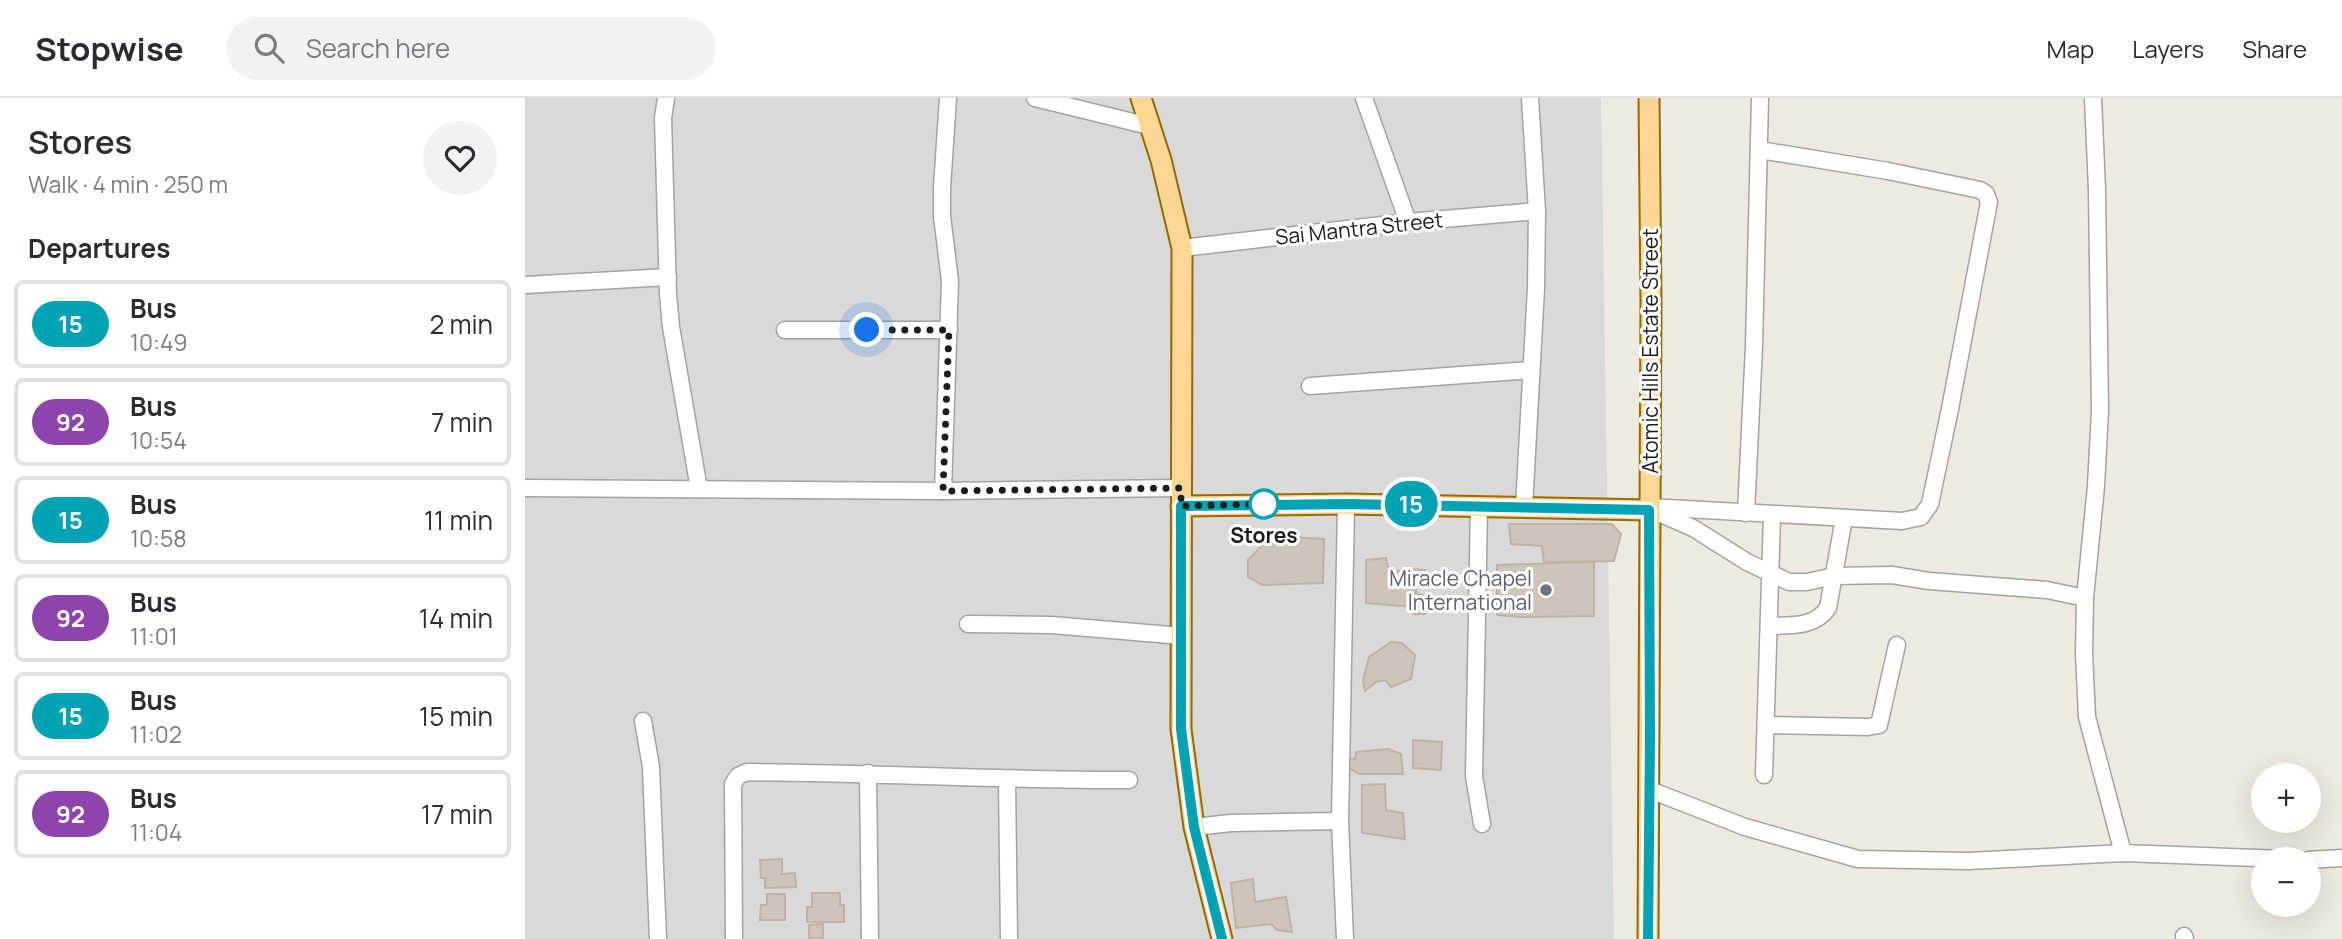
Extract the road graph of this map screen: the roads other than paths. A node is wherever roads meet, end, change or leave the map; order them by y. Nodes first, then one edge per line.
1 (666, 98) edge
2 (948, 98) edge
3 (1035, 98) edge
4 (1141, 98) edge
5 (1364, 98) edge
6 (1530, 98) edge
7 (1649, 98) edge
8 (1760, 98) edge
9 (2092, 98) edge
10 (1149, 126) junction
11 (1760, 150) junction
12 (1537, 211) junction
13 (1408, 222) junction
14 (1182, 248) junction
15 (668, 276) junction
16 (525, 285) edge
17 (785, 330) dead end
18 (949, 330) junction
19 (1531, 370) junction
20 (1310, 386) dead end
21 (525, 488) edge
22 (699, 489) junction
23 (943, 491) junction
24 (1181, 497) junction
25 (1346, 504) junction
26 (1479, 507) junction
27 (1524, 507) junction
28 (1649, 509) junction
29 (1745, 513) junction
30 (1772, 514) junction
31 (1844, 518) junction
32 (1772, 576) junction
33 (1834, 576) junction
34 (2085, 598) junction
35 (968, 624) dead end
36 (1769, 626) junction
37 (1182, 636) junction
38 (1897, 645) dead end
39 (643, 721) dead end
40 (1766, 724) junction
41 (868, 773) junction
42 (1764, 775) dead end
43 (1007, 780) junction
44 (1129, 780) dead end
45 (1650, 790) junction
46 (1340, 821) junction
47 (1482, 824) dead end
48 (1194, 827) junction
49 (2123, 853) junction
50 (2251, 858) edge
51 (2342, 858) edge
52 (2321, 859) edge
53 (658, 939) edge
54 (734, 939) edge
55 (870, 939) edge
56 (1009, 939) edge
57 (1222, 939) edge
58 (1345, 939) edge
59 (1647, 939) edge

1 - 15 street
2 - 18 street
3 - 10 street
4 - 10 main road
5 - 13 street
6 - 12 street
7 - 28 main road, Atomic Hills Estate Street
8 - 11 street
9 - 34 street
10 - 14 main road
11 - 29 street
11 - 31 street
12 - 13 street, Sai Mantra Street
12 - 19 street
13 - 14 street, Sai Mantra Street
14 - 24 main road
15 - 16 street
15 - 22 street
17 - 18 street
18 - 23 street
19 - 20 street
19 - 27 street
21 - 22 street
22 - 23 street
23 - 24 street
24 - 25 main road
24 - 37 main road
25 - 26 main road
25 - 46 street
26 - 27 main road
26 - 47 street
27 - 28 main road
28 - 29 street
28 - 32 street
28 - 45 main road, Atomic Hills Estate Street
29 - 30 street
30 - 31 street
30 - 32 street
31 - 33 street
32 - 33 street
32 - 36 street
33 - 34 street
33 - 36 street
34 - 49 street
35 - 37 street
36 - 40 street
37 - 48 main road
38 - 40 street
39 - 53 street
40 - 42 street
41 - 43 street
41 - 54 street
41 - 55 street
43 - 44 street
43 - 56 street
45 - 49 street
45 - 59 main road, Atomic Hills Estate Street
46 - 48 street
46 - 58 street
48 - 57 main road
49 - 50 street
51 - 52 street

